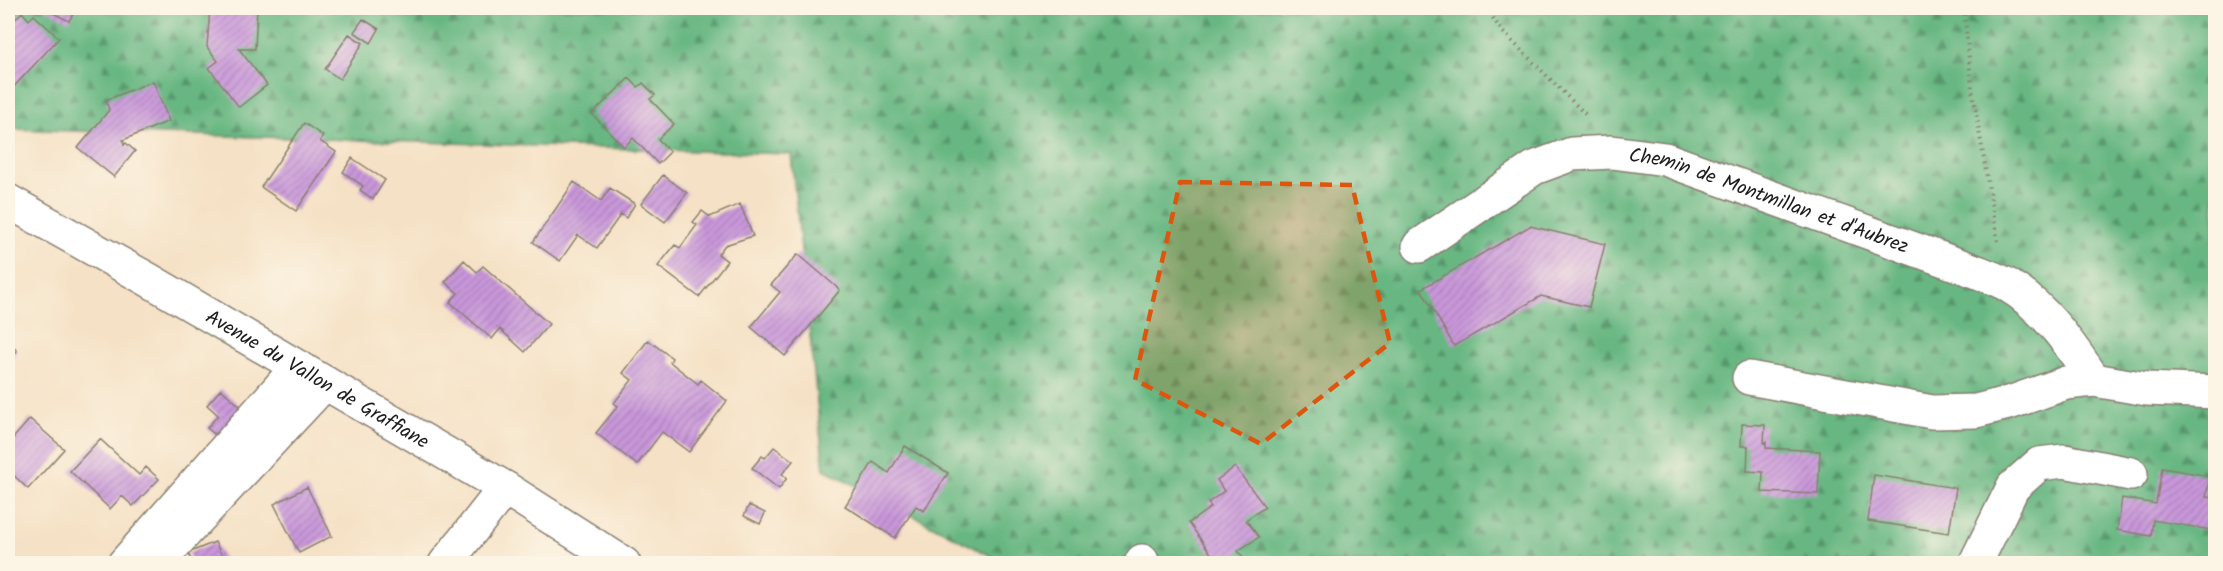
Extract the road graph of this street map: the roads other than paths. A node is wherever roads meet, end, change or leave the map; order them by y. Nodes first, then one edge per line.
1 (8, 201) edge
2 (1419, 246) dead end
3 (297, 368) junction
4 (1749, 378) dead end
5 (2094, 380) junction
6 (325, 383) junction
7 (2216, 392) edge
8 (2131, 474) dead end
9 (505, 488) junction
10 (124, 564) edge
11 (156, 564) edge
12 (445, 564) edge
13 (624, 564) edge
14 (1975, 564) edge

1 - 3 street, Avenue du Vallon de Graffiane
2 - 5 street, Chemin de Montmillan et d'Aubrez
3 - 6 street, Avenue du Vallon de Graffiane
3 - 10 street
4 - 5 street
5 - 7 street
6 - 9 street, Avenue du Vallon de Graffiane
6 - 11 street
8 - 14 street
9 - 12 street
9 - 13 street, Avenue du Vallon de Graffiane

